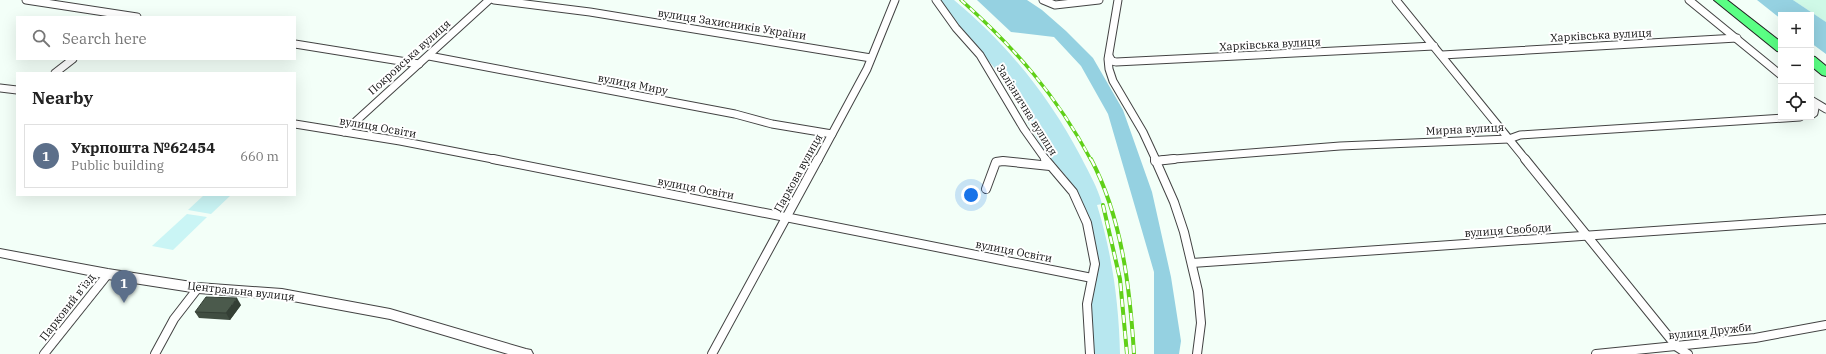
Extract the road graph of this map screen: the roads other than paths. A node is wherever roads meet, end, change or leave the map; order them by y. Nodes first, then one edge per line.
1 (26, 0) edge
2 (489, 0) edge
3 (494, 0) edge
4 (895, 0) edge
5 (936, 0) edge
6 (1043, 0) edge
7 (1099, 0) edge
8 (1118, 0) edge
9 (1396, 0) edge
10 (1689, 0) edge
11 (1720, 0) edge
12 (1733, 0) edge
13 (127, 16) edge
14 (1778, 36) edge
15 (1737, 38) junction
16 (296, 44) edge
17 (1434, 46) junction
18 (1778, 46) edge
19 (1442, 55) junction
20 (429, 56) junction
21 (1109, 56) junction
22 (871, 58) junction
23 (72, 60) edge
24 (1814, 62) edge
25 (419, 64) junction
26 (56, 72) edge
27 (1778, 72) edge
28 (1826, 72) edge
29 (1814, 73) edge
30 (1826, 82) edge
31 (0, 88) edge
32 (16, 90) edge
33 (1814, 102) edge
34 (1826, 109) edge
35 (1778, 118) edge
36 (296, 124) edge
37 (344, 132) junction
38 (832, 134) junction
39 (1509, 139) junction
40 (1155, 161) junction
41 (1050, 166) junction
42 (986, 189) dead end
43 (786, 217) junction
44 (1826, 219) edge
45 (1587, 235) junction
46 (0, 253) edge
47 (1192, 263) junction
48 (108, 274) junction
49 (1092, 278) junction
50 (198, 288) junction
51 (1826, 325) edge
52 (1677, 347) junction
53 (44, 354) edge
54 (155, 354) edge
55 (526, 354) edge
56 (712, 354) edge
57 (1090, 354) edge
58 (1197, 354) edge
59 (1596, 354) edge
60 (1688, 354) edge

1 - 13 street
2 - 20 street, Покровська вулиця
3 - 22 street, вулиця Захисників України
4 - 22 street, Паркова вулиця
5 - 41 street, Залізнична вулиця
6 - 7 street
8 - 21 street
9 - 17 street
10 - 15 street
11 - 18 highway
12 - 14 highway
15 - 19 street, Харківська вулиця
15 - 27 street
16 - 25 street
17 - 19 street
17 - 21 street, Харківська вулиця
19 - 39 street
20 - 25 street, Покровська вулиця
20 - 38 street, вулиця Миру
21 - 40 street
22 - 38 street, Паркова вулиця
23 - 26 street
24 - 28 highway
25 - 37 street, Покровська вулиця
29 - 30 highway
31 - 32 street
33 - 34 street
35 - 39 street, Мирна вулиця
36 - 37 street, вулиця Освіти
37 - 43 street, вулиця Освіти
38 - 43 street, Паркова вулиця
39 - 40 street, Мирна вулиця
39 - 45 street
40 - 47 street
41 - 42 street
41 - 49 street, Залізнична вулиця
43 - 49 street, вулиця Освіти
43 - 56 street, Паркова вулиця
44 - 45 street, вулиця Свободи
45 - 47 street, вулиця Свободи
45 - 52 street
46 - 48 street, Центральна вулиця
47 - 58 street
48 - 50 street, Центральна вулиця
48 - 53 street, Парковий в’їзд
49 - 57 street, Залізнична вулиця
50 - 54 street
50 - 55 street, Центральна вулиця
51 - 52 street, вулиця Дружби
52 - 59 street, вулиця Дружби
52 - 60 street

